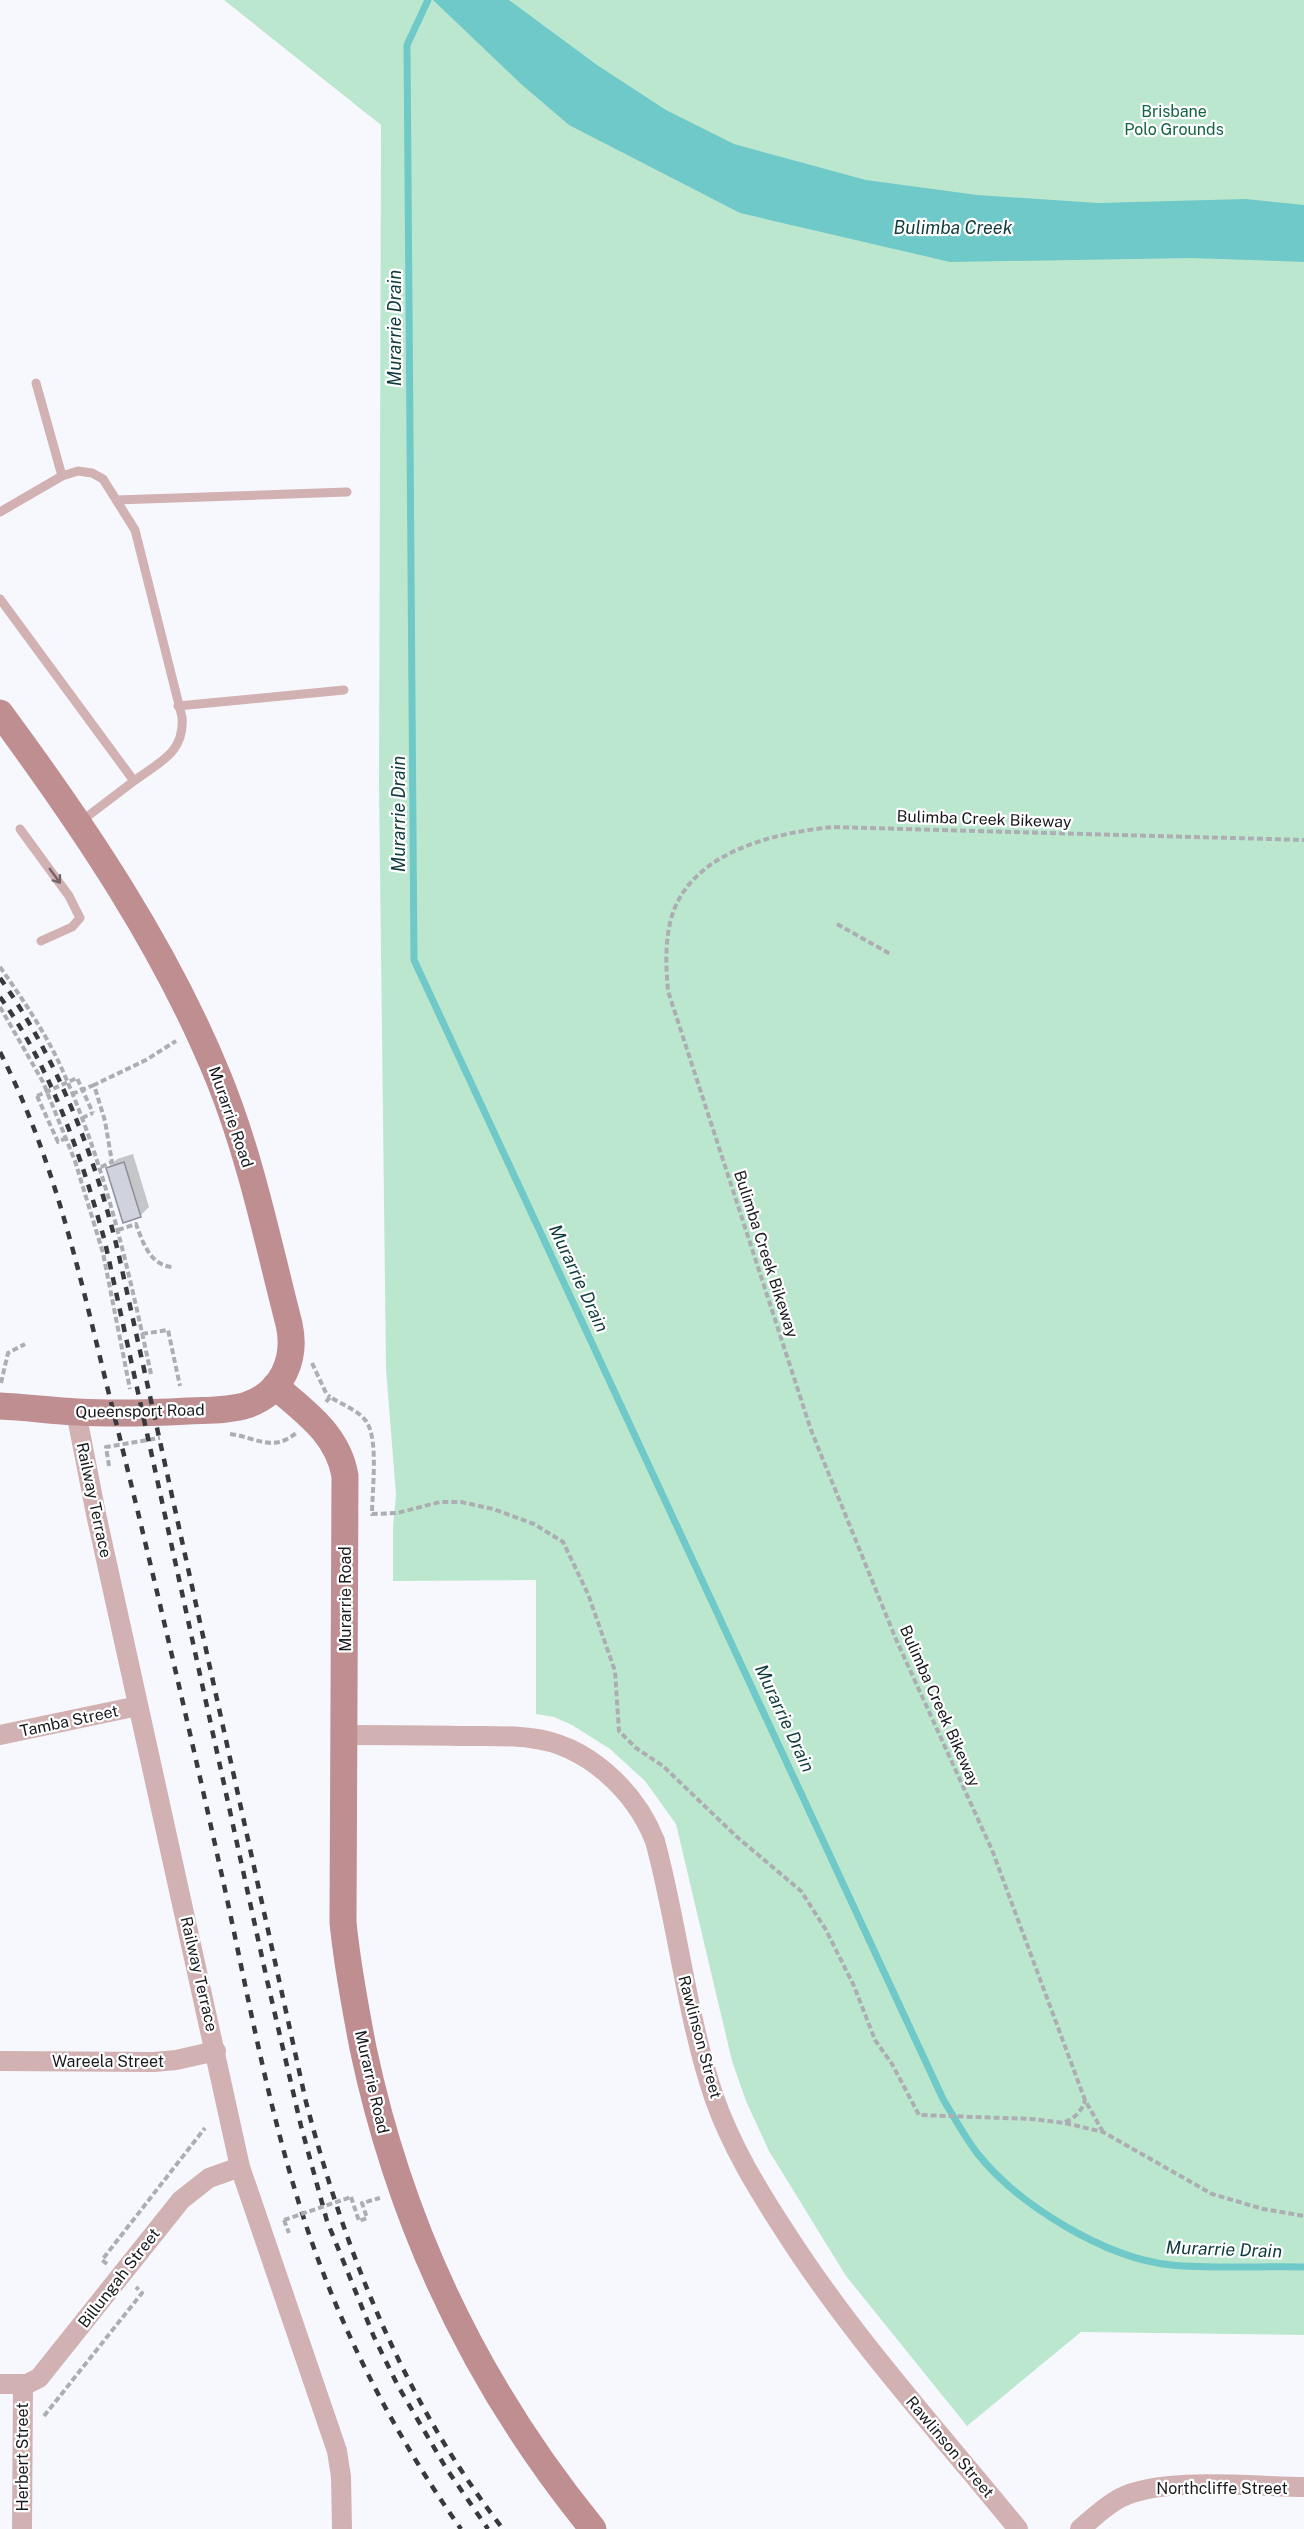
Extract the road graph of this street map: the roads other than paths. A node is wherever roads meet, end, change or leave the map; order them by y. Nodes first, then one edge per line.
1 (36, 383) dead end
2 (62, 476) junction
3 (347, 492) dead end
4 (116, 500) junction
5 (0, 512) edge
6 (0, 599) edge
7 (344, 690) dead end
8 (178, 706) junction
9 (0, 713) edge
10 (134, 781) junction
11 (78, 824) junction
12 (20, 829) dead end
13 (41, 941) dead end
14 (275, 1386) junction
15 (1, 1395) edge
16 (76, 1412) junction
17 (138, 1706) junction
18 (345, 1735) junction
19 (0, 1736) edge
20 (216, 2051) junction
21 (0, 2061) edge
22 (240, 2166) junction
23 (0, 2384) edge
24 (22, 2385) junction
25 (1304, 2487) edge
26 (22, 2529) edge
27 (342, 2529) edge
28 (593, 2529) edge
29 (1018, 2529) edge
30 (1080, 2529) edge

1 - 2 lane
2 - 4 lane
2 - 5 lane
3 - 4 lane
4 - 8 lane
6 - 10 lane
7 - 8 lane
8 - 10 lane
9 - 11 street, Murarrie Road
10 - 11 lane
11 - 14 street, Murarrie Road
12 -> 13 lane
14 - 16 street, Queensport Road
14 - 18 street, Murarrie Road
15 - 16 street, Queensport Road
16 - 17 street, Railway Terrace
17 - 19 street, Tamba Street
17 - 20 street, Railway Terrace
18 - 28 street, Murarrie Road
18 - 29 street, Rawlinson Street
20 - 21 street, Wareela Street
20 - 22 street, Railway Terrace
22 - 24 street, Billungah Street
22 - 27 street, Railway Terrace
23 - 24 street
24 - 26 street, Herbert Street
25 - 30 street, Northcliffe Street

